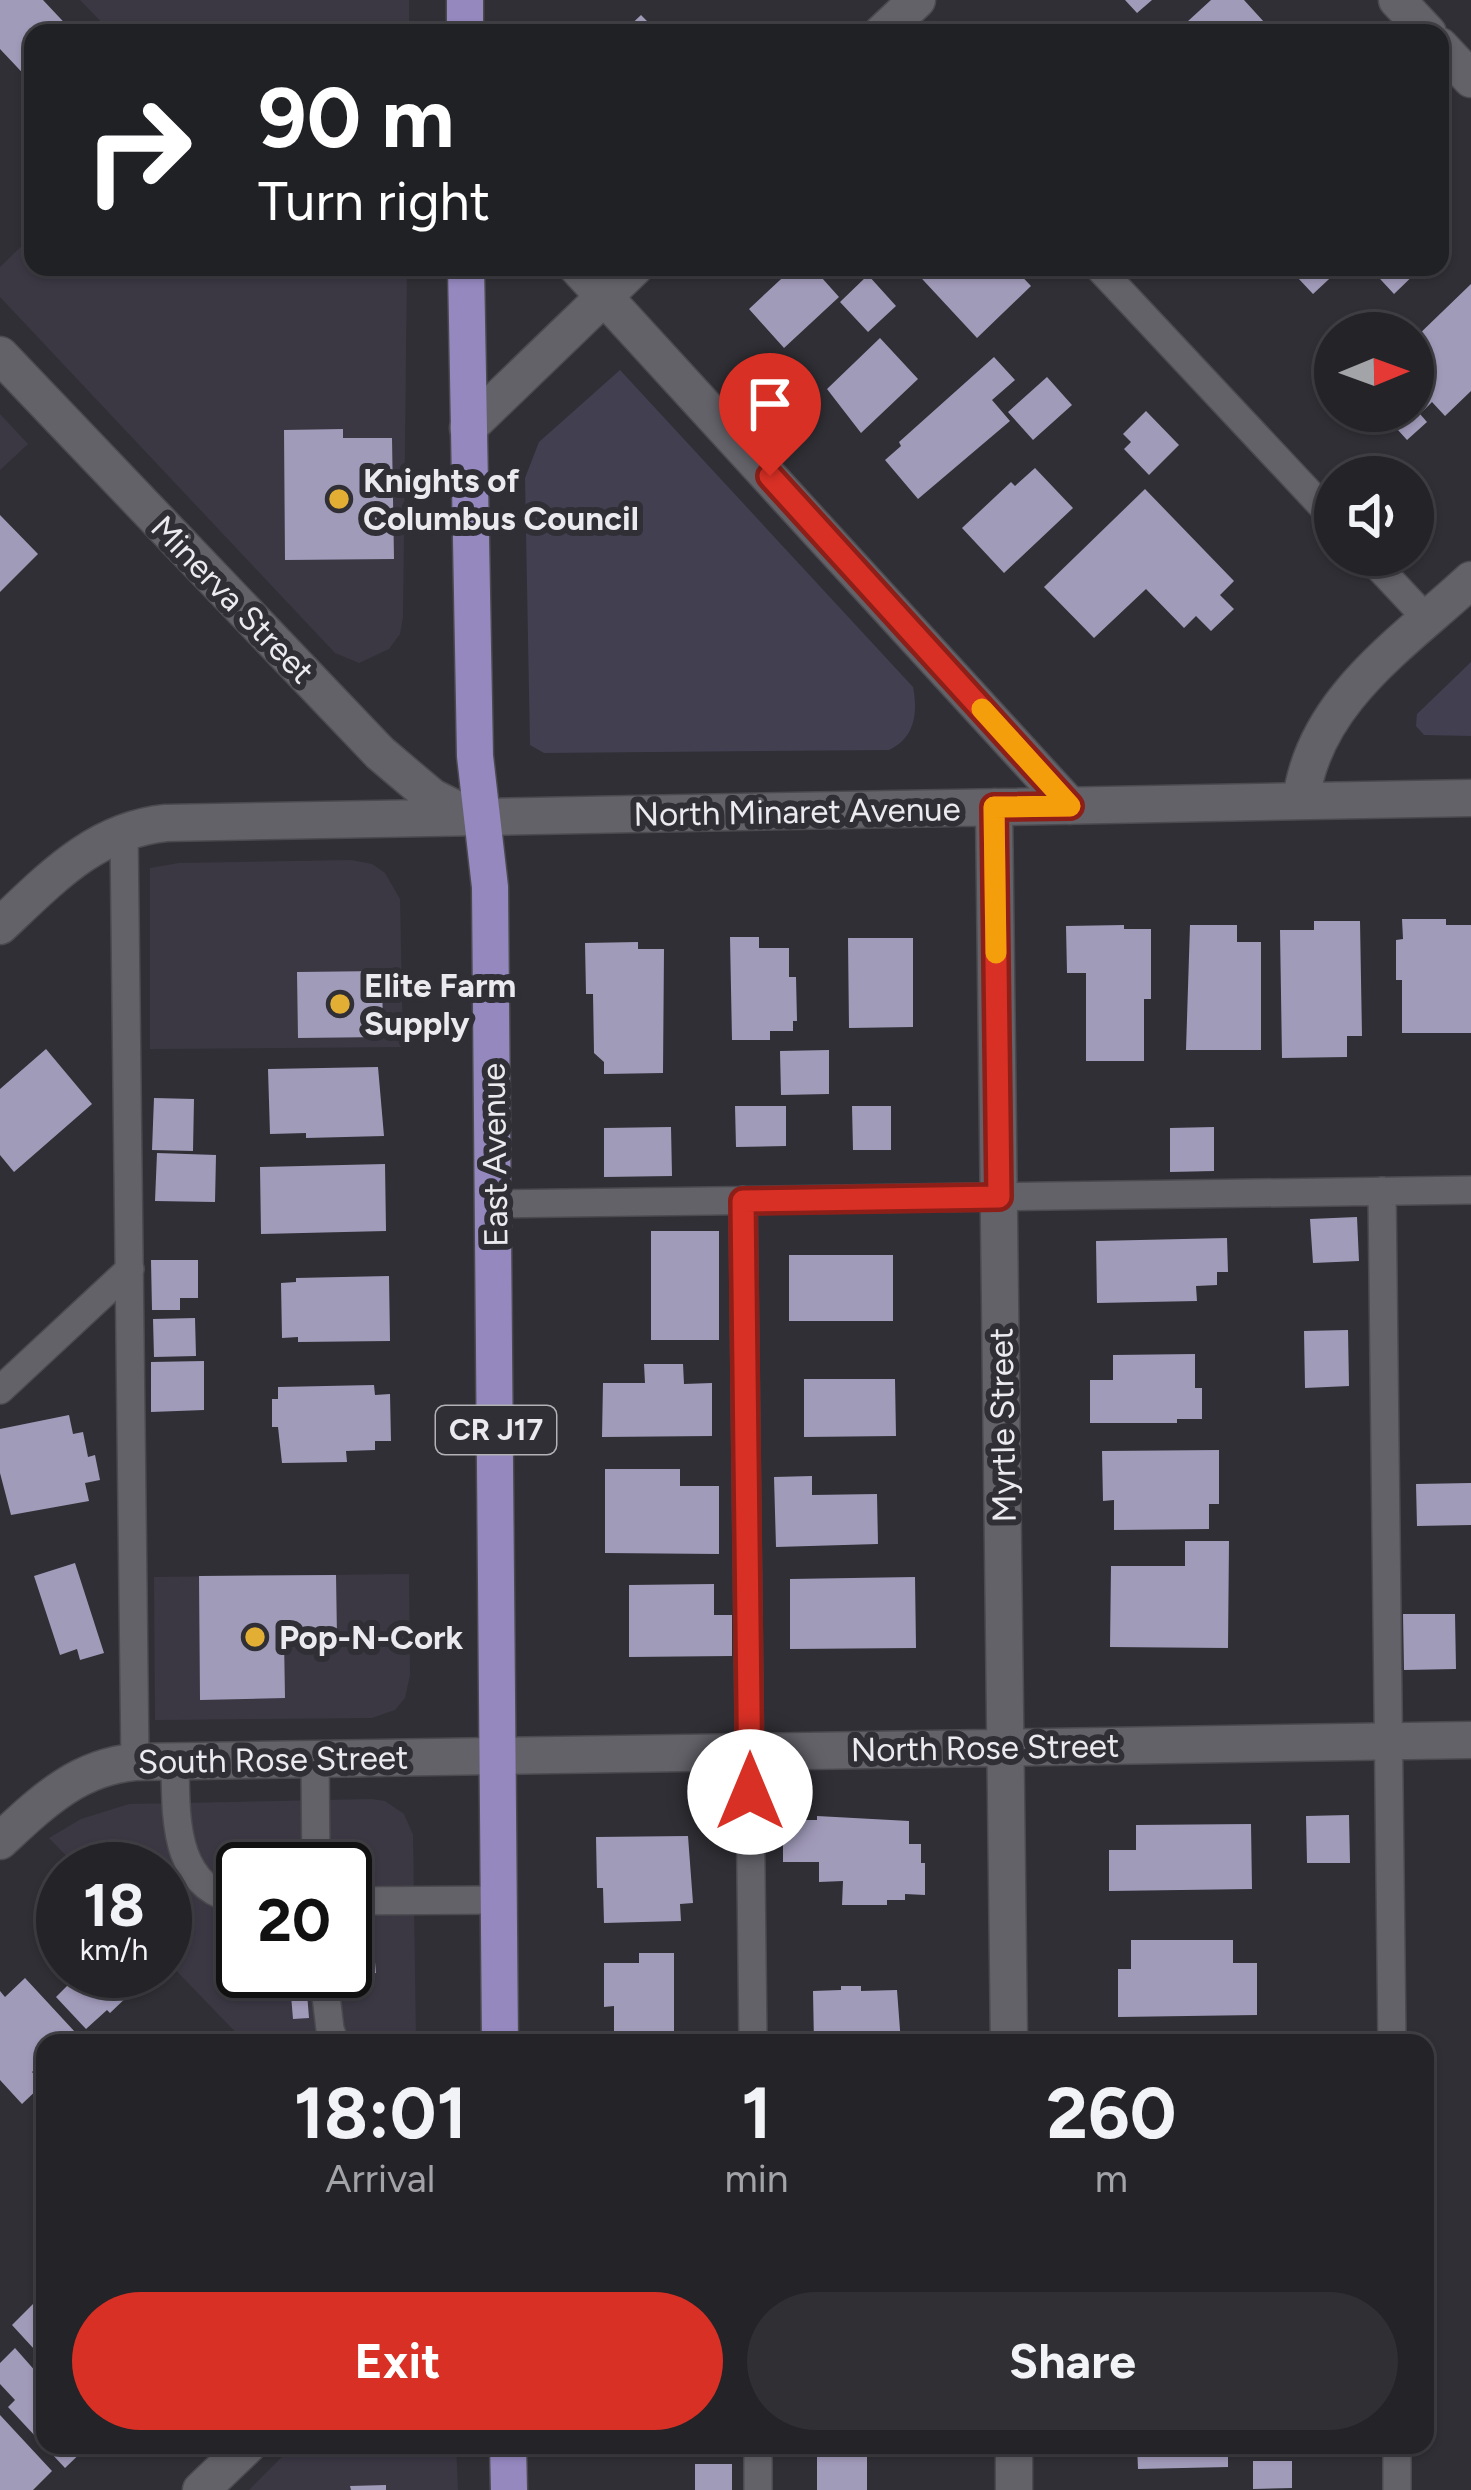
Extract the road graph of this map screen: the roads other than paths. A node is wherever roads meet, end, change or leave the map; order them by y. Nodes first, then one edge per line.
1 (917, 0) edge
2 (1397, 0) edge
3 (892, 24) edge
4 (1420, 24) edge
5 (1449, 56) edge
6 (1471, 79) edge
7 (466, 276) edge
8 (586, 276) edge
9 (626, 276) edge
10 (1106, 276) edge
11 (605, 296) junction
12 (0, 355) edge
13 (468, 428) junction
14 (1314, 498) edge
15 (1387, 576) edge
16 (1471, 580) edge
17 (1428, 620) junction
18 (380, 753) junction
19 (1471, 797) edge
20 (1301, 801) junction
21 (1070, 806) junction
22 (994, 807) junction
23 (483, 818) junction
24 (369, 819) junction
25 (124, 831) junction
26 (0, 926) edge
27 (1471, 1190) edge
28 (1382, 1191) junction
29 (999, 1197) junction
30 (743, 1201) junction
31 (495, 1204) junction
32 (130, 1269) junction
33 (0, 1390) edge
34 (1471, 1740) edge
35 (1388, 1741) junction
36 (1006, 1747) junction
37 (749, 1751) junction
38 (499, 1755) junction
39 (315, 1758) junction
40 (175, 1761) junction
41 (135, 1762) junction
42 (0, 1840) edge
43 (316, 1842) edge
44 (216, 1893) edge
45 (372, 1900) edge
46 (499, 1900) junction
47 (326, 1998) edge
48 (332, 2034) edge
49 (500, 2034) edge
50 (753, 2034) edge
51 (1009, 2034) edge
52 (1392, 2034) edge
53 (239, 2454) edge
54 (508, 2454) edge
55 (758, 2454) edge
56 (1014, 2454) edge
57 (1396, 2454) edge
58 (201, 2490) edge
59 (509, 2490) edge
60 (758, 2490) edge
61 (1014, 2490) edge
62 (1397, 2490) edge

1 - 3 street
2 - 4 street
5 - 6 street
7 - 13 main road, East Avenue / CR J17
8 - 11 street
9 - 11 street
10 - 14 lane
11 - 13 street
11 - 21 street
12 - 18 street, Minerva Street
13 - 23 main road, East Avenue / CR J17
15 - 17 lane
16 - 17 street
17 - 20 street
18 - 23 street, Minerva Street
18 - 24 street
19 - 20 street, North Minaret Avenue
20 - 21 street, North Minaret Avenue
21 - 22 street, North Minaret Avenue
22 - 23 street, North Minaret Avenue
22 - 29 street, Myrtle Street
23 - 24 street, North Minaret Avenue
23 - 31 main road, East Avenue / CR J17
24 - 25 street, North Minaret Avenue
25 - 26 street
25 - 32 lane
27 - 28 lane
28 - 29 lane
28 - 35 lane
29 - 30 lane
29 - 36 street, Myrtle Street
30 - 31 lane
30 - 37 lane
31 - 38 main road, East Avenue / CR J17
32 - 33 lane
32 - 41 lane
34 - 35 street, North Rose Street
35 - 36 street, North Rose Street
35 - 52 lane
36 - 37 street, North Rose Street
36 - 51 street, Myrtle Street
37 - 38 street, North Rose Street
37 - 50 lane
38 - 39 street, South Rose Street
38 - 46 main road, East Avenue / CR J17
39 - 40 street, South Rose Street
39 - 43 lane
40 - 41 street, South Rose Street
40 - 44 lane
41 - 42 street, South Rose Street
45 - 46 lane
46 - 49 main road, East Avenue / CR J17
47 - 48 lane
53 - 58 street
54 - 59 main road
55 - 60 lane
56 - 61 street
57 - 62 lane

